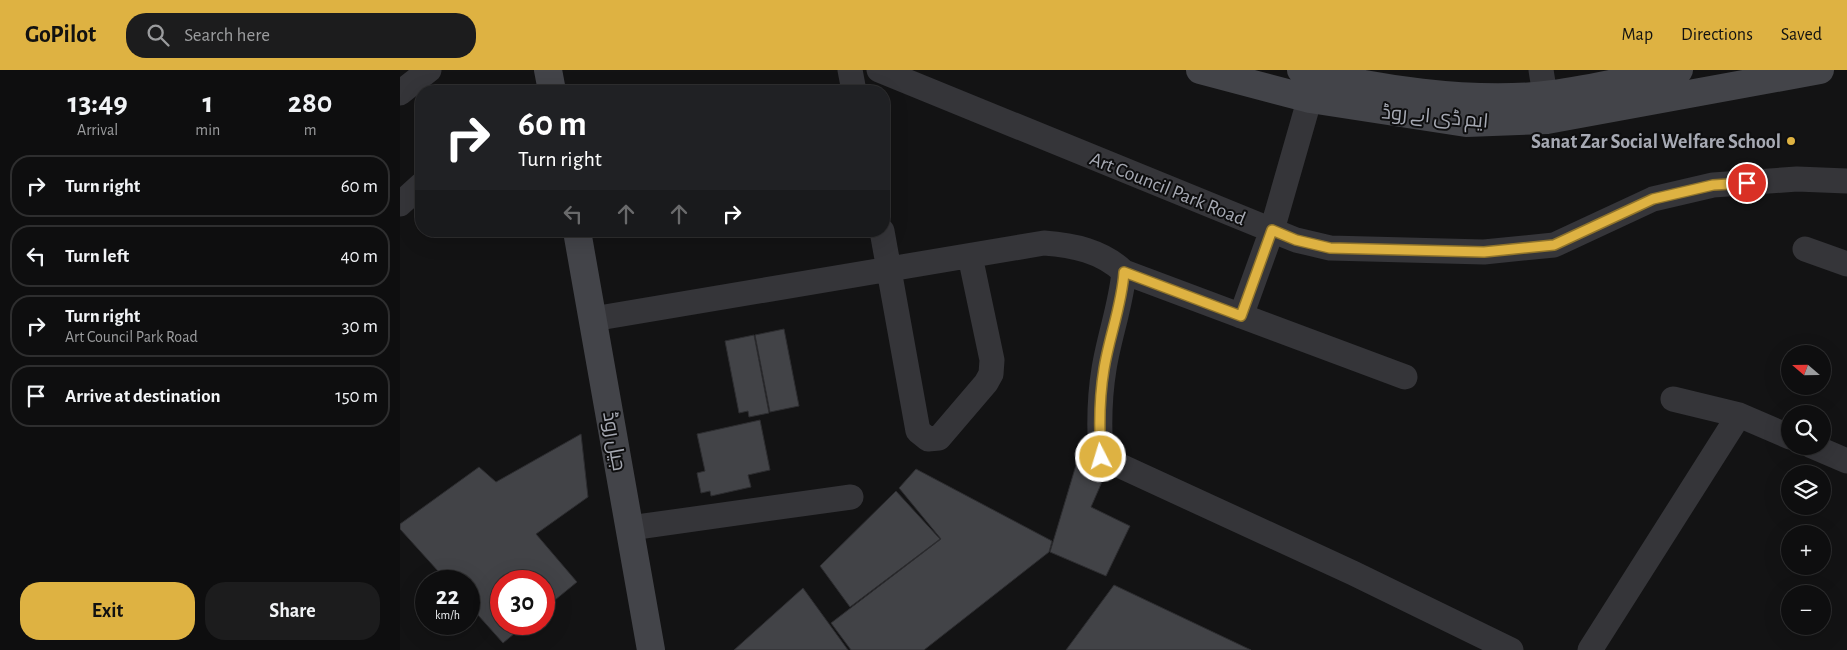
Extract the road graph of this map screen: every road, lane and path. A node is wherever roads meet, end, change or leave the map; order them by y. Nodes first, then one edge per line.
1 (429, 70) edge
2 (548, 70) edge
3 (850, 70) edge
4 (879, 70) edge
5 (1200, 70) edge
6 (1679, 70) edge
7 (1820, 70) edge
8 (1309, 81) edge
9 (1543, 82) edge
10 (551, 85) edge
11 (853, 85) edge
12 (400, 92) edge
13 (1847, 181) edge
14 (415, 190) edge
15 (400, 204) edge
16 (1272, 230) junction
17 (578, 237) edge
18 (883, 237) edge
19 (1806, 249) dead end
20 (970, 256) junction
21 (1847, 264) edge
22 (889, 269) junction
23 (1124, 272) junction
24 (1241, 316) junction
25 (593, 319) junction
26 (1405, 377) dead end
27 (1673, 399) dead end
28 (1738, 415) junction
29 (1781, 433) edge
30 (1831, 454) edge
31 (1847, 461) edge
32 (851, 497) dead end
33 (630, 528) junction
34 (651, 650) edge
35 (1511, 650) edge
36 (1590, 650) edge

1 - 12 street
2 - 10 main road
3 - 11 street
4 - 16 street, Art Council Park Road
5 - 8 main road, ایم ڈی اے روڈ
6 - 9 main road, ایم ڈی اے روڈ
7 - 8 main road, ایم ڈی اے روڈ
8 - 9 main road, ایم ڈی اے روڈ
8 - 16 street
13 - 16 street, Art Council Park Road
14 - 15 street
16 - 24 street
17 - 25 main road, جیل روڈ
18 - 22 street
19 - 21 street
20 - 22 street
20 - 22 street
20 - 23 street
22 - 25 street
23 - 24 street
23 - 35 street
24 - 26 street
25 - 33 main road, جیل روڈ
27 - 28 street
28 - 29 street
28 - 36 street
30 - 31 street
32 - 33 street
33 - 34 main road, جیل روڈ

